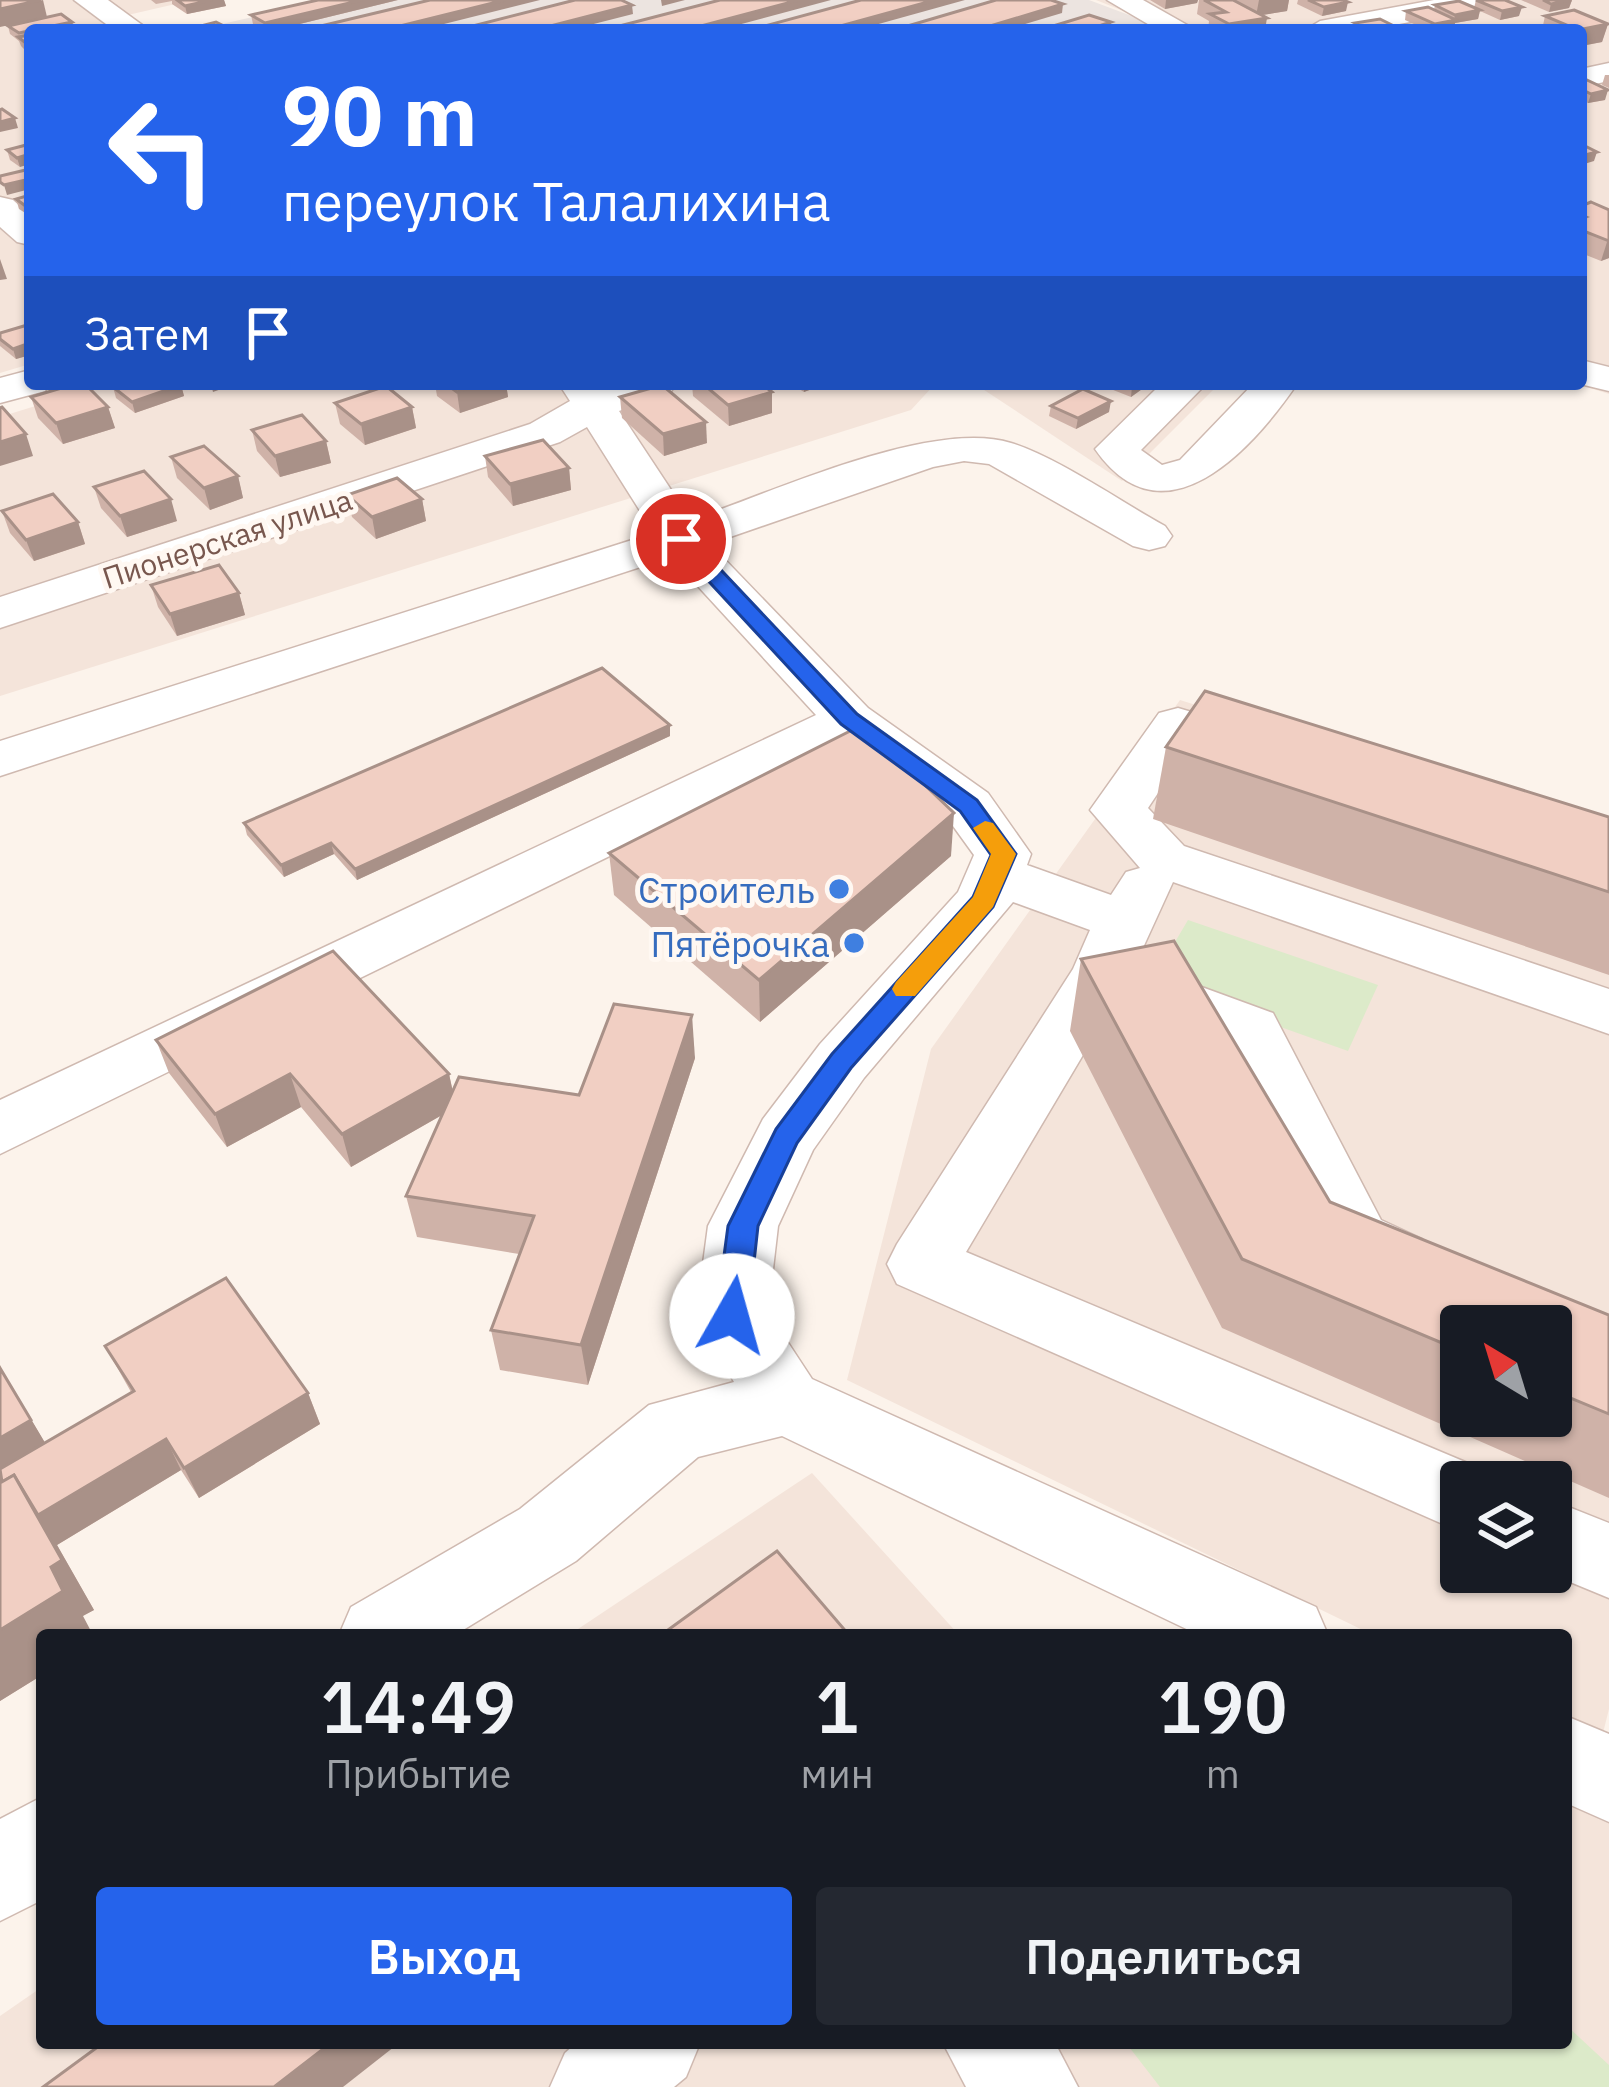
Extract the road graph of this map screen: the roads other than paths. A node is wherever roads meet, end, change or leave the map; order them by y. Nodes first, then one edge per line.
1 (88, 0) edge
2 (1121, 0) edge
3 (1480, 0) edge
4 (125, 24) edge
5 (1169, 24) edge
6 (1352, 24) edge
7 (0, 208) edge
8 (24, 228) edge
9 (618, 390) edge
10 (1179, 390) edge
11 (1270, 390) edge
12 (588, 395) edge
13 (1157, 480) junction
14 (1099, 506) junction
15 (1148, 536) dead end
16 (681, 539) junction
17 (0, 613) edge
18 (849, 719) junction
19 (0, 759) edge
20 (1314, 767) edge
21 (1164, 859) junction
22 (995, 874) junction
23 (1113, 947) junction
24 (1609, 1012) edge
25 (0, 1129) edge
26 (1449, 1281) edge
27 (786, 1402) junction
28 (1440, 1488) edge
29 (1572, 1545) edge
30 (1609, 1562) edge
31 (390, 1629) edge
32 (1274, 1629) edge
33 (1572, 1762) edge
34 (1609, 1778) edge
35 (36, 1847) edge
36 (0, 1876) edge
37 (645, 2049) edge
38 (996, 2049) edge
39 (599, 2087) edge
40 (1029, 2087) edge

1 - 4 street
2 - 5 street
3 - 6 street
7 - 8 street
9 - 12 street, Пионерская улица
10 - 13 street
11 - 13 street
12 - 16 street
12 - 17 street, Пионерская улица
13 - 14 street
14 - 15 street
14 - 16 street
16 - 18 street
16 - 19 street
18 - 22 street
18 - 25 street
20 - 21 street
21 - 23 street
21 - 24 street
22 - 23 street
22 - 27 street
23 - 26 street
23 - 28 street
27 - 31 street
27 - 32 street
29 - 30 street
33 - 34 street
35 - 36 street
37 - 39 street
38 - 40 street

